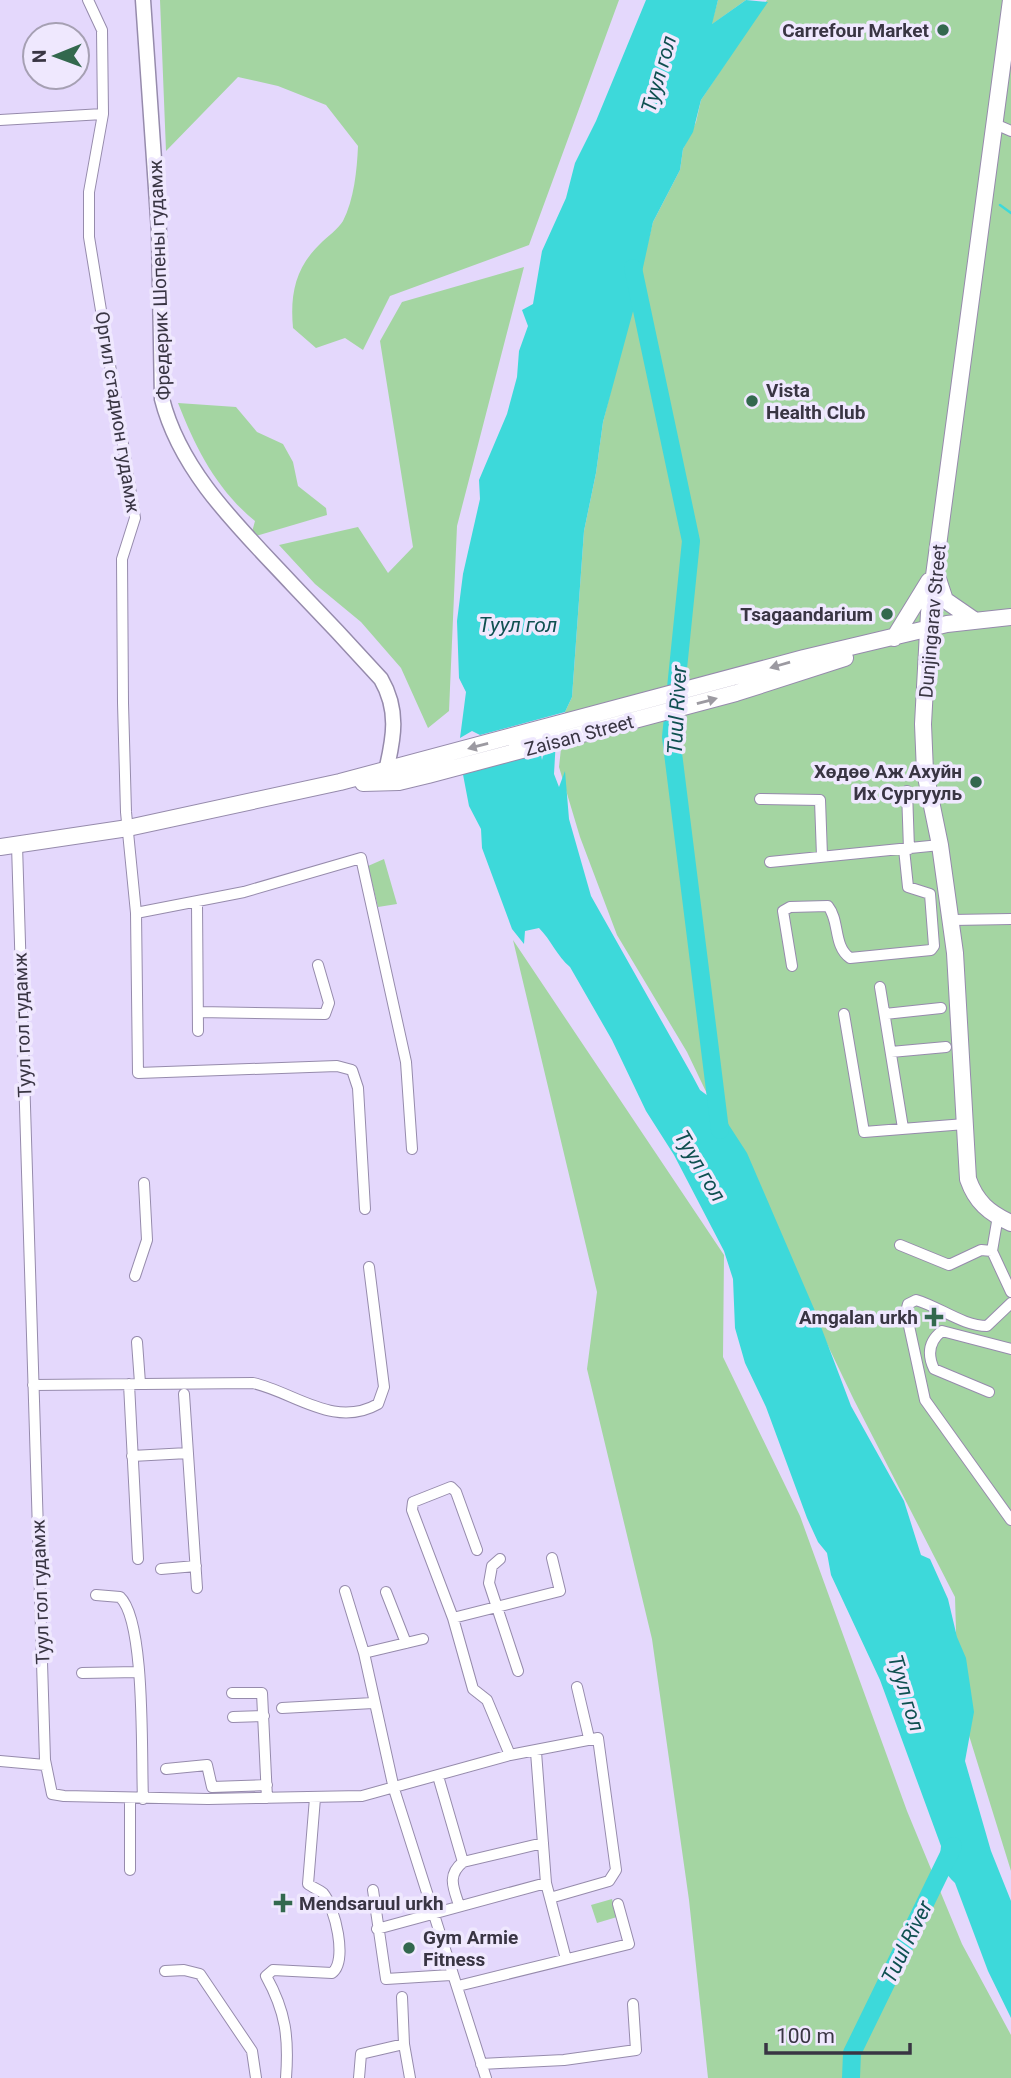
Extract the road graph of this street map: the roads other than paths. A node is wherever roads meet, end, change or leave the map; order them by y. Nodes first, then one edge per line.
1 (88, 0) edge
2 (143, 0) edge
3 (1011, 0) edge
4 (103, 114) junction
5 (0, 120) edge
6 (995, 124) junction
7 (1011, 131) edge
8 (935, 571) junction
9 (1011, 617) edge
10 (974, 620) junction
11 (928, 629) junction
12 (894, 638) junction
13 (425, 768) junction
14 (386, 771) junction
15 (340, 782) junction
16 (907, 791) dead end
17 (760, 799) dead end
18 (128, 828) junction
19 (17, 845) junction
20 (940, 845) junction
21 (0, 847) edge
22 (907, 849) junction
23 (822, 856) junction
24 (771, 862) dead end
25 (197, 904) junction
26 (136, 913) junction
27 (1011, 919) edge
28 (952, 920) junction
29 (318, 965) dead end
30 (792, 965) dead end
31 (880, 987) dead end
32 (941, 1008) dead end
33 (198, 1012) junction
34 (844, 1014) dead end
35 (885, 1014) junction
36 (198, 1031) dead end
37 (946, 1047) dead end
38 (891, 1052) junction
39 (965, 1124) junction
40 (903, 1128) junction
41 (412, 1149) dead end
42 (144, 1183) dead end
43 (365, 1209) dead end
44 (1004, 1220) edge
45 (900, 1245) dead end
46 (992, 1251) junction
47 (369, 1267) dead end
48 (135, 1276) dead end
49 (1011, 1292) edge
50 (1011, 1303) edge
51 (137, 1342) dead end
52 (1011, 1349) edge
53 (134, 1383) junction
54 (33, 1385) junction
55 (989, 1392) dead end
56 (184, 1394) dead end
57 (188, 1453) junction
58 (132, 1456) junction
59 (1011, 1520) edge
60 (477, 1550) dead end
61 (552, 1558) dead end
62 (138, 1559) dead end
63 (500, 1559) dead end
64 (195, 1566) junction
65 (161, 1569) dead end
66 (197, 1588) dead end
67 (345, 1591) dead end
68 (386, 1592) dead end
69 (96, 1595) dead end
70 (498, 1608) junction
71 (453, 1618) junction
72 (423, 1639) dead end
73 (406, 1643) junction
74 (364, 1653) junction
75 (518, 1671) dead end
76 (138, 1672) junction
77 (82, 1673) dead end
78 (577, 1687) dead end
79 (232, 1693) dead end
80 (373, 1703) junction
81 (282, 1708) dead end
82 (264, 1716) junction
83 (233, 1717) dead end
84 (589, 1738) junction
85 (536, 1752) junction
86 (510, 1755) junction
87 (0, 1761) edge
88 (45, 1765) junction
89 (166, 1769) dead end
90 (438, 1776) junction
91 (267, 1785) junction
92 (394, 1789) junction
93 (130, 1798) junction
94 (267, 1798) junction
95 (314, 1798) junction
96 (143, 1799) junction
97 (543, 1843) junction
98 (463, 1862) junction
99 (130, 1870) dead end
100 (546, 1883) junction
101 (373, 1890) dead end
102 (550, 1898) junction
103 (618, 1904) dead end
104 (459, 1905) junction
105 (432, 1911) junction
106 (377, 1929) junction
107 (566, 1959) junction
108 (165, 1971) dead end
109 (451, 1975) junction
110 (458, 1986) junction
111 (402, 1997) dead end
112 (633, 2004) dead end
113 (404, 2044) junction
114 (481, 2064) junction
115 (256, 2078) edge
116 (286, 2078) edge
117 (359, 2078) edge
118 (410, 2078) edge
119 (486, 2078) edge

1 - 4 street, Оргил стадион гудамж
2 - 14 street, Фредерик Шопены гудамж
3 - 6 main road, Dunjingarav Street
4 - 5 street
4 - 18 street, Оргил стадион гудамж
6 - 7 street
6 - 8 main road, Dunjingarav Street
8 - 10 main road
8 - 11 main road, Dunjingarav Street
8 - 12 main road
9 - 10 main road, Zaisan Street
10 - 11 main road, Zaisan Street
11 - 12 main road, Zaisan Street
11 - 20 main road, Dunjingarav Street
12 - 13 main road, Zaisan Street
13 - 14 main road, Zaisan Street
13 - 15 main road, Zaisan Street
14 - 15 main road, Zaisan Street
15 - 18 main road, Zaisan Street
16 - 22 street
17 - 23 street
18 - 19 main road, Zaisan Street
18 - 26 street, Оргил стадион гудамж
19 - 21 main road, Zaisan Street
19 - 54 street, Туул гол гудамж
20 - 22 street
20 - 28 main road, Dunjingarav Street
22 - 23 street
22 - 30 street
23 - 24 street
25 - 26 street
25 - 33 street
25 - 41 street
26 - 43 street, Оргил стадион гудамж
27 - 28 street
28 - 39 main road, Dunjingarav Street
29 - 33 street
31 - 35 street
32 - 35 street
33 - 36 street
34 - 40 street
35 - 38 street
37 - 38 street
38 - 40 street
39 - 40 street
39 - 44 main road, Dunjingarav Street
42 - 48 street
44 - 46 street
45 - 46 street
46 - 49 street
47 - 53 street
50 - 59 street
51 - 53 street
52 - 55 street
53 - 54 street
53 - 58 street
54 - 88 street, Туул гол гудамж
56 - 57 street
57 - 58 street
57 - 64 street
58 - 62 street
60 - 71 street
61 - 70 street
63 - 70 street
64 - 65 street
64 - 66 street
67 - 74 street
68 - 73 street
69 - 76 street
70 - 71 street
70 - 75 street
71 - 86 street
72 - 73 street
73 - 74 street
74 - 80 street
76 - 77 street
76 - 96 street
78 - 84 street
79 - 82 street
80 - 81 street
80 - 92 street
82 - 83 street
82 - 91 street
84 - 85 street, Туул гол гудамж
84 - 102 street
85 - 86 street, Туул гол гудамж
85 - 97 street
86 - 90 street, Туул гол гудамж
87 - 88 street
88 - 93 street, Туул гол гудамж
89 - 91 street
90 - 92 street, Туул гол гудамж
90 - 98 street
91 - 94 street
92 - 95 street, Туул гол гудамж
92 - 105 street
93 - 96 street, Туул гол гудамж
93 - 99 street
94 - 95 street, Туул гол гудамж
94 - 96 street, Туул гол гудамж
95 - 116 street
97 - 98 street
97 - 100 street
98 - 104 street
100 - 102 street
100 - 104 street
101 - 106 street
102 - 107 street
103 - 107 street
104 - 105 street
105 - 106 street
105 - 109 street
106 - 109 street
107 - 110 street
108 - 115 street
109 - 110 street
110 - 114 street
111 - 113 street
112 - 114 street
113 - 117 street
113 - 118 street
114 - 119 street

